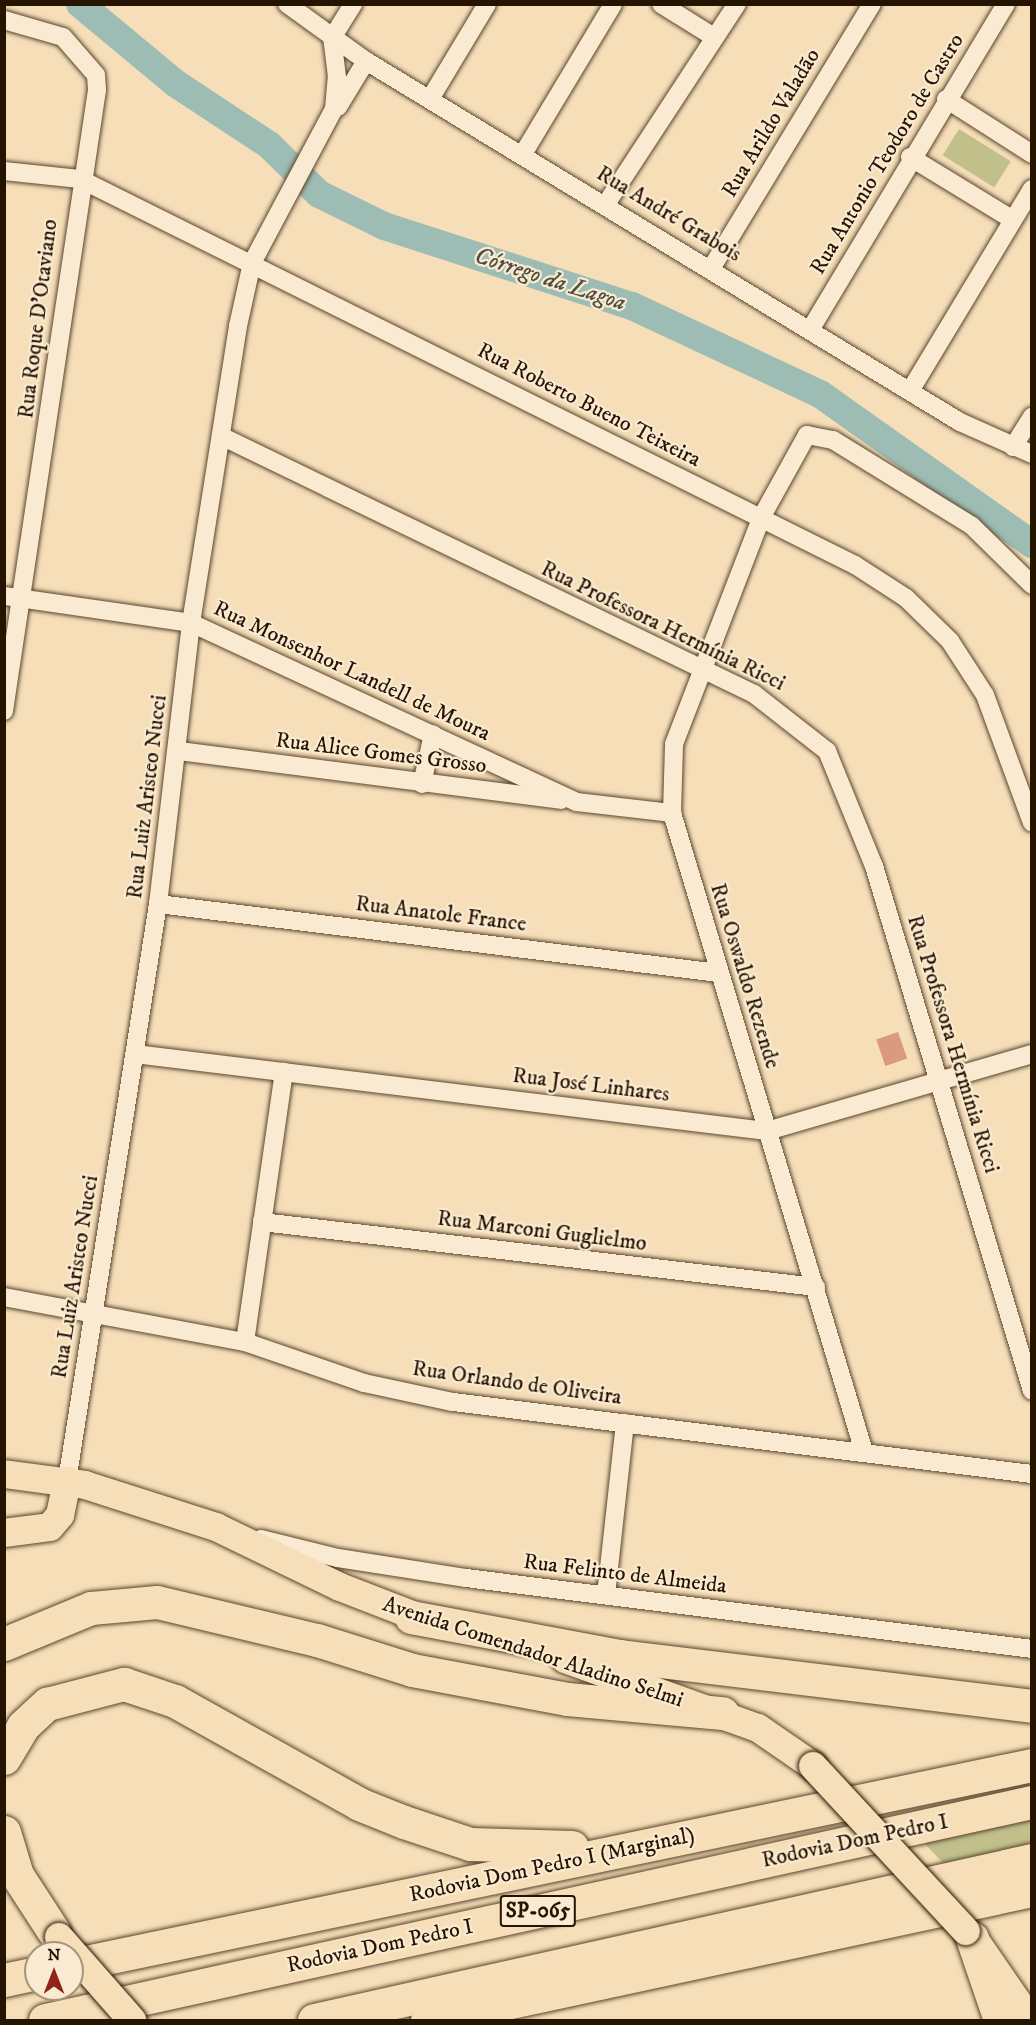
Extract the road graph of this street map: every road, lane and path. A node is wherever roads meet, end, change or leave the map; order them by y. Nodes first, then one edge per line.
1 (287, 4) edge
2 (353, 4) edge
3 (487, 4) edge
4 (613, 4) edge
5 (661, 4) edge
6 (737, 4) edge
7 (872, 4) edge
8 (1006, 4) edge
9 (4, 20) edge
10 (714, 37) junction
11 (332, 38) junction
12 (366, 61) junction
13 (430, 99) junction
14 (946, 99) junction
15 (319, 138) junction
16 (523, 154) junction
17 (1032, 154) edge
18 (910, 157) junction
19 (4, 171) edge
20 (80, 179) junction
21 (1032, 189) edge
22 (606, 204) junction
23 (1010, 218) junction
24 (252, 263) junction
25 (712, 267) junction
26 (810, 330) junction
27 (910, 391) junction
28 (1032, 416) edge
29 (221, 435) junction
30 (1013, 447) junction
31 (1032, 454) edge
32 (761, 518) junction
33 (1032, 585) edge
34 (14, 597) edge
35 (191, 623) junction
36 (700, 670) junction
37 (4, 711) edge
38 (433, 734) junction
39 (179, 751) junction
40 (422, 784) junction
41 (578, 802) junction
42 (672, 813) junction
43 (1032, 824) edge
44 (158, 903) junction
45 (719, 973) junction
46 (135, 1054) junction
47 (1032, 1054) edge
48 (284, 1072) junction
49 (939, 1082) junction
50 (767, 1131) junction
51 (262, 1222) junction
52 (816, 1287) junction
53 (4, 1297) edge
54 (93, 1310) junction
55 (245, 1342) junction
56 (1032, 1391) edge
57 (624, 1423) junction
58 (864, 1452) junction
59 (4, 1473) edge
60 (1032, 1474) edge
61 (68, 1481) junction
62 (216, 1527) junction
63 (4, 1533) edge
64 (606, 1595) junction
65 (411, 1617) junction
66 (4, 1644) edge
67 (1032, 1649) edge
68 (1032, 1706) edge
69 (722, 1713) junction
70 (4, 1758) edge
71 (1032, 1765) edge
72 (1032, 1802) edge
73 (4, 1832) edge
74 (625, 1849) junction
75 (1032, 1860) edge
76 (4, 1876) edge
77 (1032, 1890) edge
78 (969, 1935) junction
79 (59, 1941) edge
80 (59, 1941) edge
81 (84, 1941) edge
82 (84, 1969) edge
83 (24, 1976) edge
84 (4, 1980) edge
85 (45, 2020) edge
86 (132, 2020) edge
87 (314, 2020) edge
88 (427, 2020) edge
89 (1000, 2020) edge
90 (1030, 2020) edge

1 - 11 street, Rua André Grabois
2 - 11 street
3 - 13 street
4 - 16 street
5 - 10 street
6 - 10 street
7 - 25 street, Rua Arildo Valadão
8 - 14 street, Rua Antonio Teodoro de Castro
9 - 20 street, Rua Roque D'Otaviano
10 - 22 street
11 - 12 street, Rua André Grabois
11 - 15 street, Rua Luiz Aristeo Nucci
12 - 13 street, Rua André Grabois
12 - 15 street, Rua Luiz Aristeo Nucci
13 - 16 street, Rua André Grabois
14 - 17 street
14 - 18 street, Rua Antonio Teodoro de Castro
15 - 24 street, Rua Luiz Aristeo Nucci
16 - 22 street, Rua André Grabois
18 - 23 street
18 - 26 street, Rua Antonio Teodoro de Castro
19 - 20 street, Rua Roberto Bueno Teixeira
20 - 24 street, Rua Roberto Bueno Teixeira
20 - 34 street, Rua Roque D'Otaviano
21 - 23 street
22 - 25 street, Rua André Grabois
23 - 27 street
24 - 29 street, Rua Luiz Aristeo Nucci
24 - 32 street, Rua Roberto Bueno Teixeira
25 - 26 street, Rua André Grabois
26 - 27 street, Rua André Grabois
27 - 30 street, Rua André Grabois
28 - 30 street
29 - 35 street, Rua Luiz Aristeo Nucci
29 - 36 street, Rua Professora Hermínia Ricci
30 - 31 street, Rua André Grabois
32 - 33 street, Rua Oswaldo Rezende
32 - 36 street, Rua Oswaldo Rezende
32 - 43 street, Rua Roberto Bueno Teixeira
34 - 35 street, Rua Monsenhor Landell de Moura
34 - 37 street, Rua Roque D'Otaviano
35 - 38 street, Rua Monsenhor Landell de Moura
35 - 39 street, Rua Luiz Aristeo Nucci
36 - 42 street, Rua Oswaldo Rezende
36 - 49 street, Rua Professora Hermínia Ricci
38 - 40 street
38 - 41 street, Rua Monsenhor Landell de Moura
39 - 40 street, Rua Alice Gomes Grosso
39 - 44 street, Rua Luiz Aristeo Nucci
40 - 41 street, Rua Alice Gomes Grosso
41 - 42 street, Rua Monsenhor Landell de Moura
42 - 45 street, Rua Oswaldo Rezende
44 - 45 street, Rua Anatole France
44 - 46 street, Rua Luiz Aristeo Nucci
45 - 50 street, Rua Oswaldo Rezende
46 - 48 street, Rua José Linhares
46 - 54 street, Rua Luiz Aristeo Nucci
47 - 49 street, Rua José Linhares
48 - 50 street, Rua José Linhares
48 - 51 street
49 - 50 street, Rua José Linhares
49 - 56 street, Rua Professora Hermínia Ricci
50 - 52 street, Rua Oswaldo Rezende
51 - 52 street, Rua Marconi Guglielmo
51 - 55 street
52 - 58 street, Rua Oswaldo Rezende
53 - 54 street, Rua Orlando de Oliveira
54 - 55 street, Rua Orlando de Oliveira
54 - 61 street, Rua Luiz Aristeo Nucci
55 - 57 street, Rua Orlando de Oliveira
57 - 58 street, Rua Orlando de Oliveira
57 - 64 street
58 - 60 street, Rua Orlando de Oliveira
59 - 61 main road, Avenida Comendador Aladino Selmi
61 - 62 main road, Avenida Comendador Aladino Selmi
61 - 63 main road
62 - 64 street, Rua Felinto de Almeida
62 - 65 main road, Avenida Comendador Aladino Selmi
64 - 67 street, Rua Felinto de Almeida
65 - 68 highway
65 - 69 main road, Avenida Comendador Aladino Selmi
66 - 69 highway
69 - 78 main road, Avenida Comendador Aladino Selmi, bridge
70 - 74 highway
71 - 74 highway, Rodovia Dom Pedro I (Marginal) / SP-065
72 - 85 highway, Rodovia Dom Pedro I / SP-065
73 - 79 highway
74 - 81 highway, Rodovia Dom Pedro I (Marginal) / SP-065
75 - 87 highway, SP-065
76 - 80 main road
77 - 88 highway
78 - 89 highway
78 - 90 main road, Avenida Comendador Aladino Selmi
82 - 86 main road, bridge
83 - 84 highway

